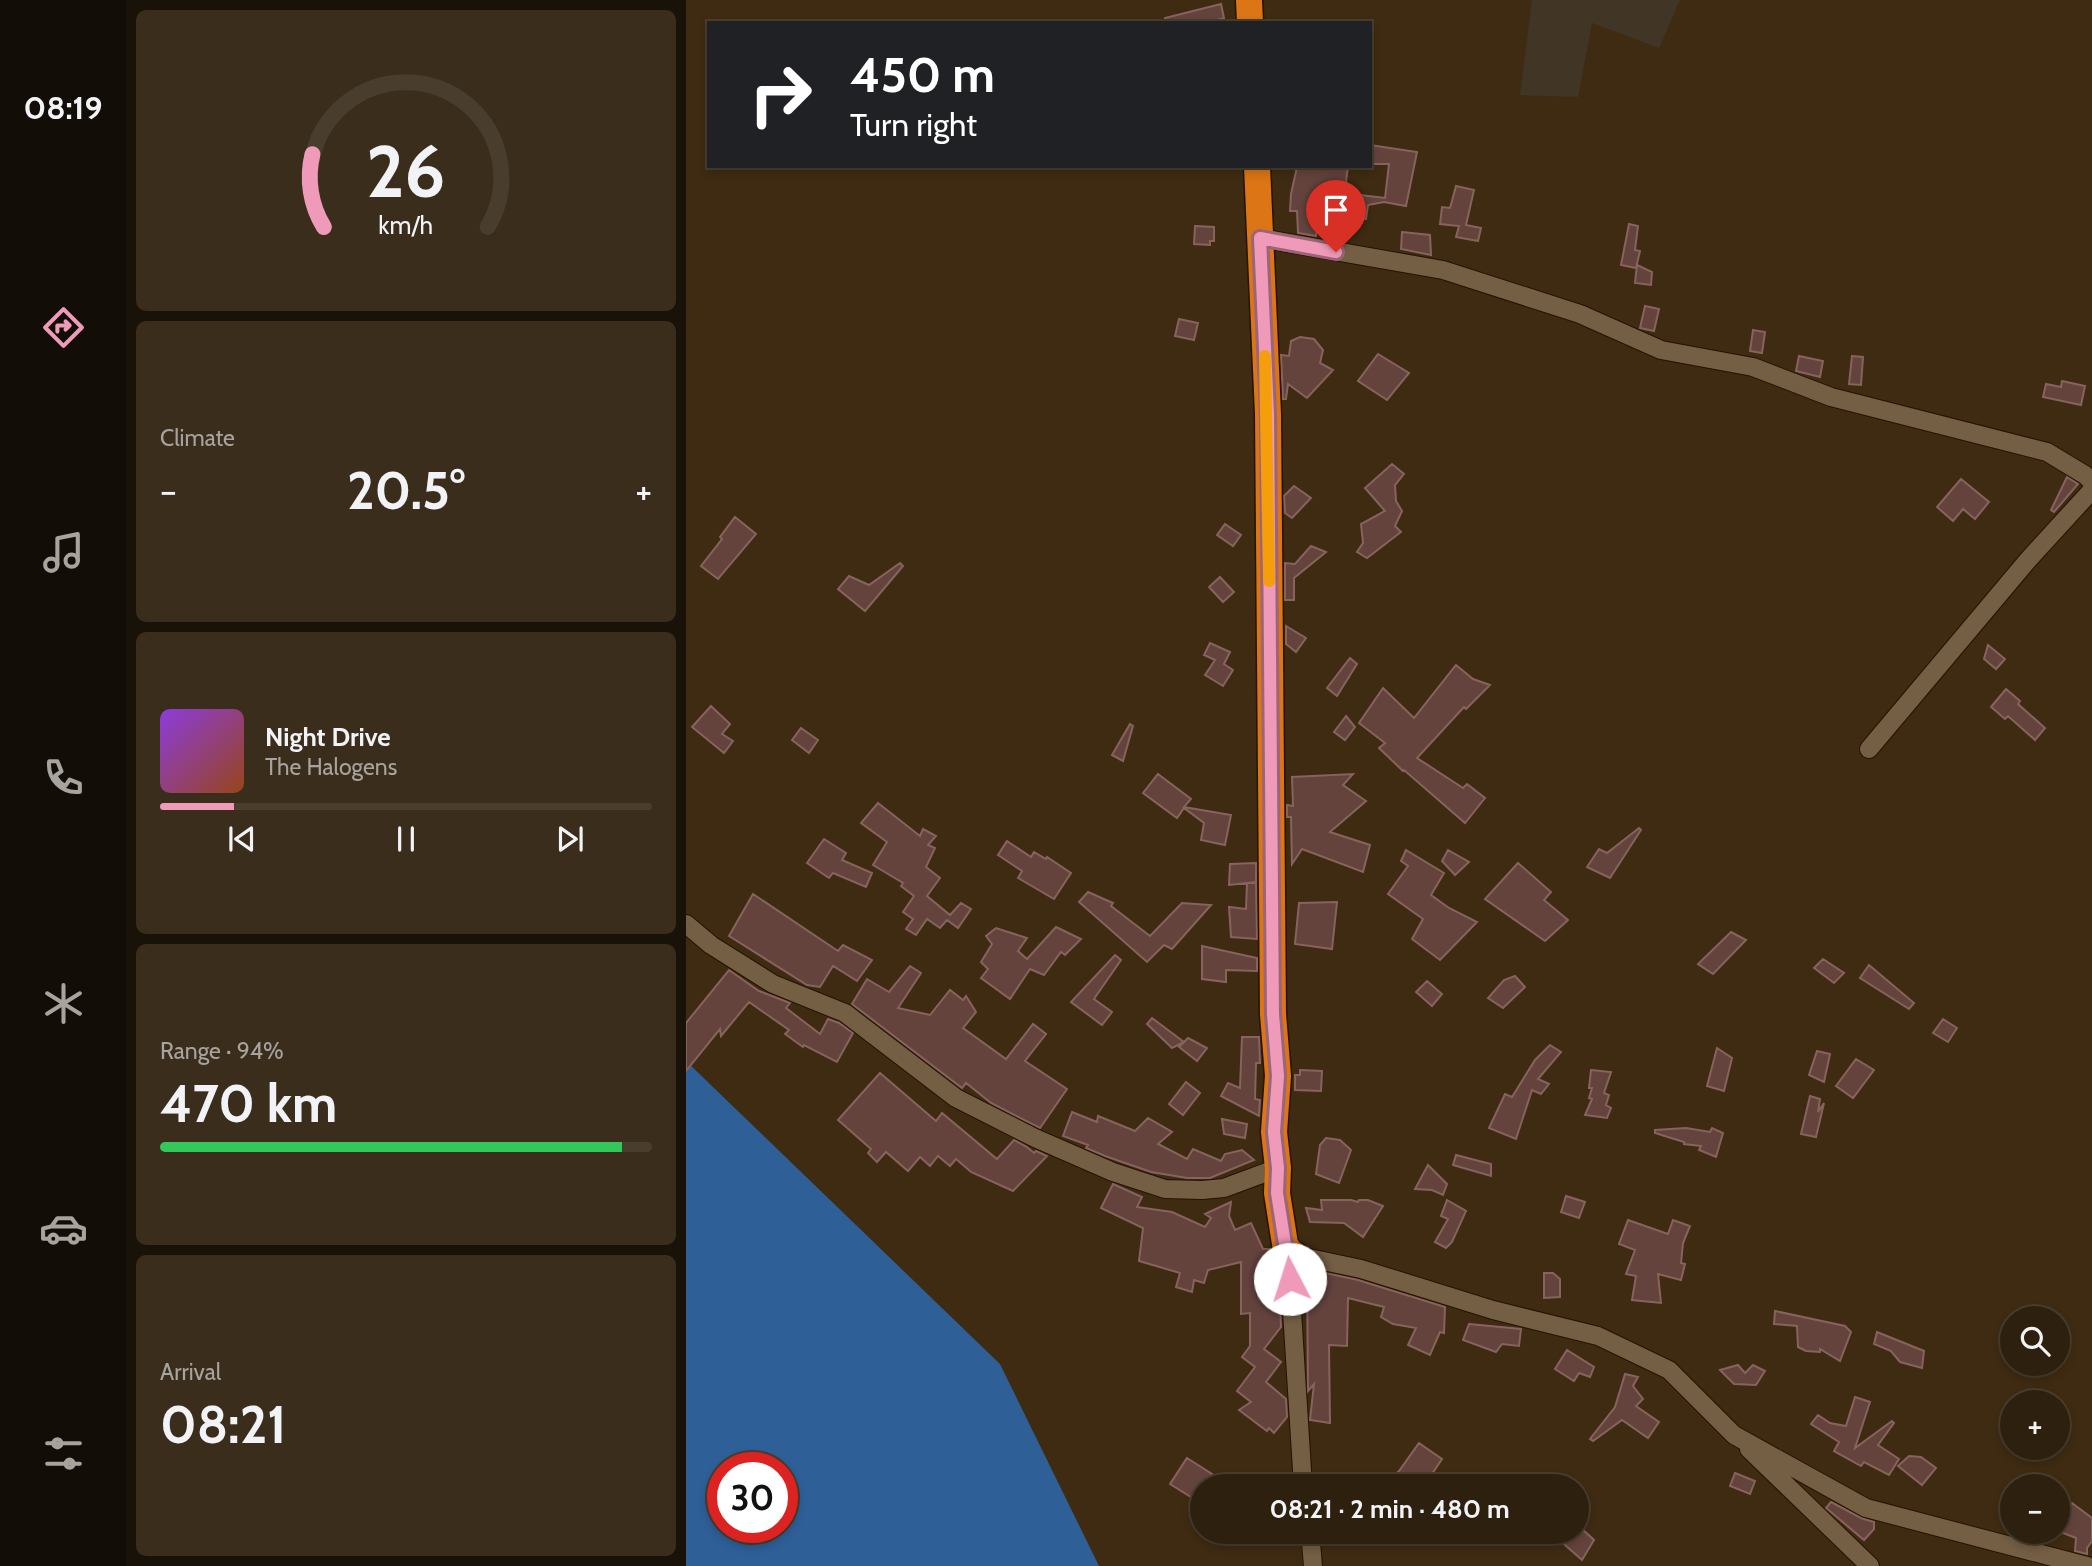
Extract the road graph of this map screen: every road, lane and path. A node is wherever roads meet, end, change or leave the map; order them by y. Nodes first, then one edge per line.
1 (1249, 0) edge
2 (1250, 21) edge
3 (1257, 168) edge
4 (1260, 238) junction
5 (2092, 482) edge
6 (2092, 490) edge
7 (1869, 749) dead end
8 (686, 924) edge
9 (1278, 1168) junction
10 (1295, 1255) junction
11 (1734, 1434) junction
12 (1302, 1474) edge
13 (1311, 1544) edge
14 (1313, 1566) edge
15 (1870, 1566) edge
16 (2087, 1566) edge

1 - 2 highway
3 - 4 highway
4 - 5 street
4 - 9 highway
6 - 7 street
8 - 9 street
9 - 10 highway
10 - 11 street
10 - 12 street
11 - 15 street
11 - 16 street
13 - 14 street

